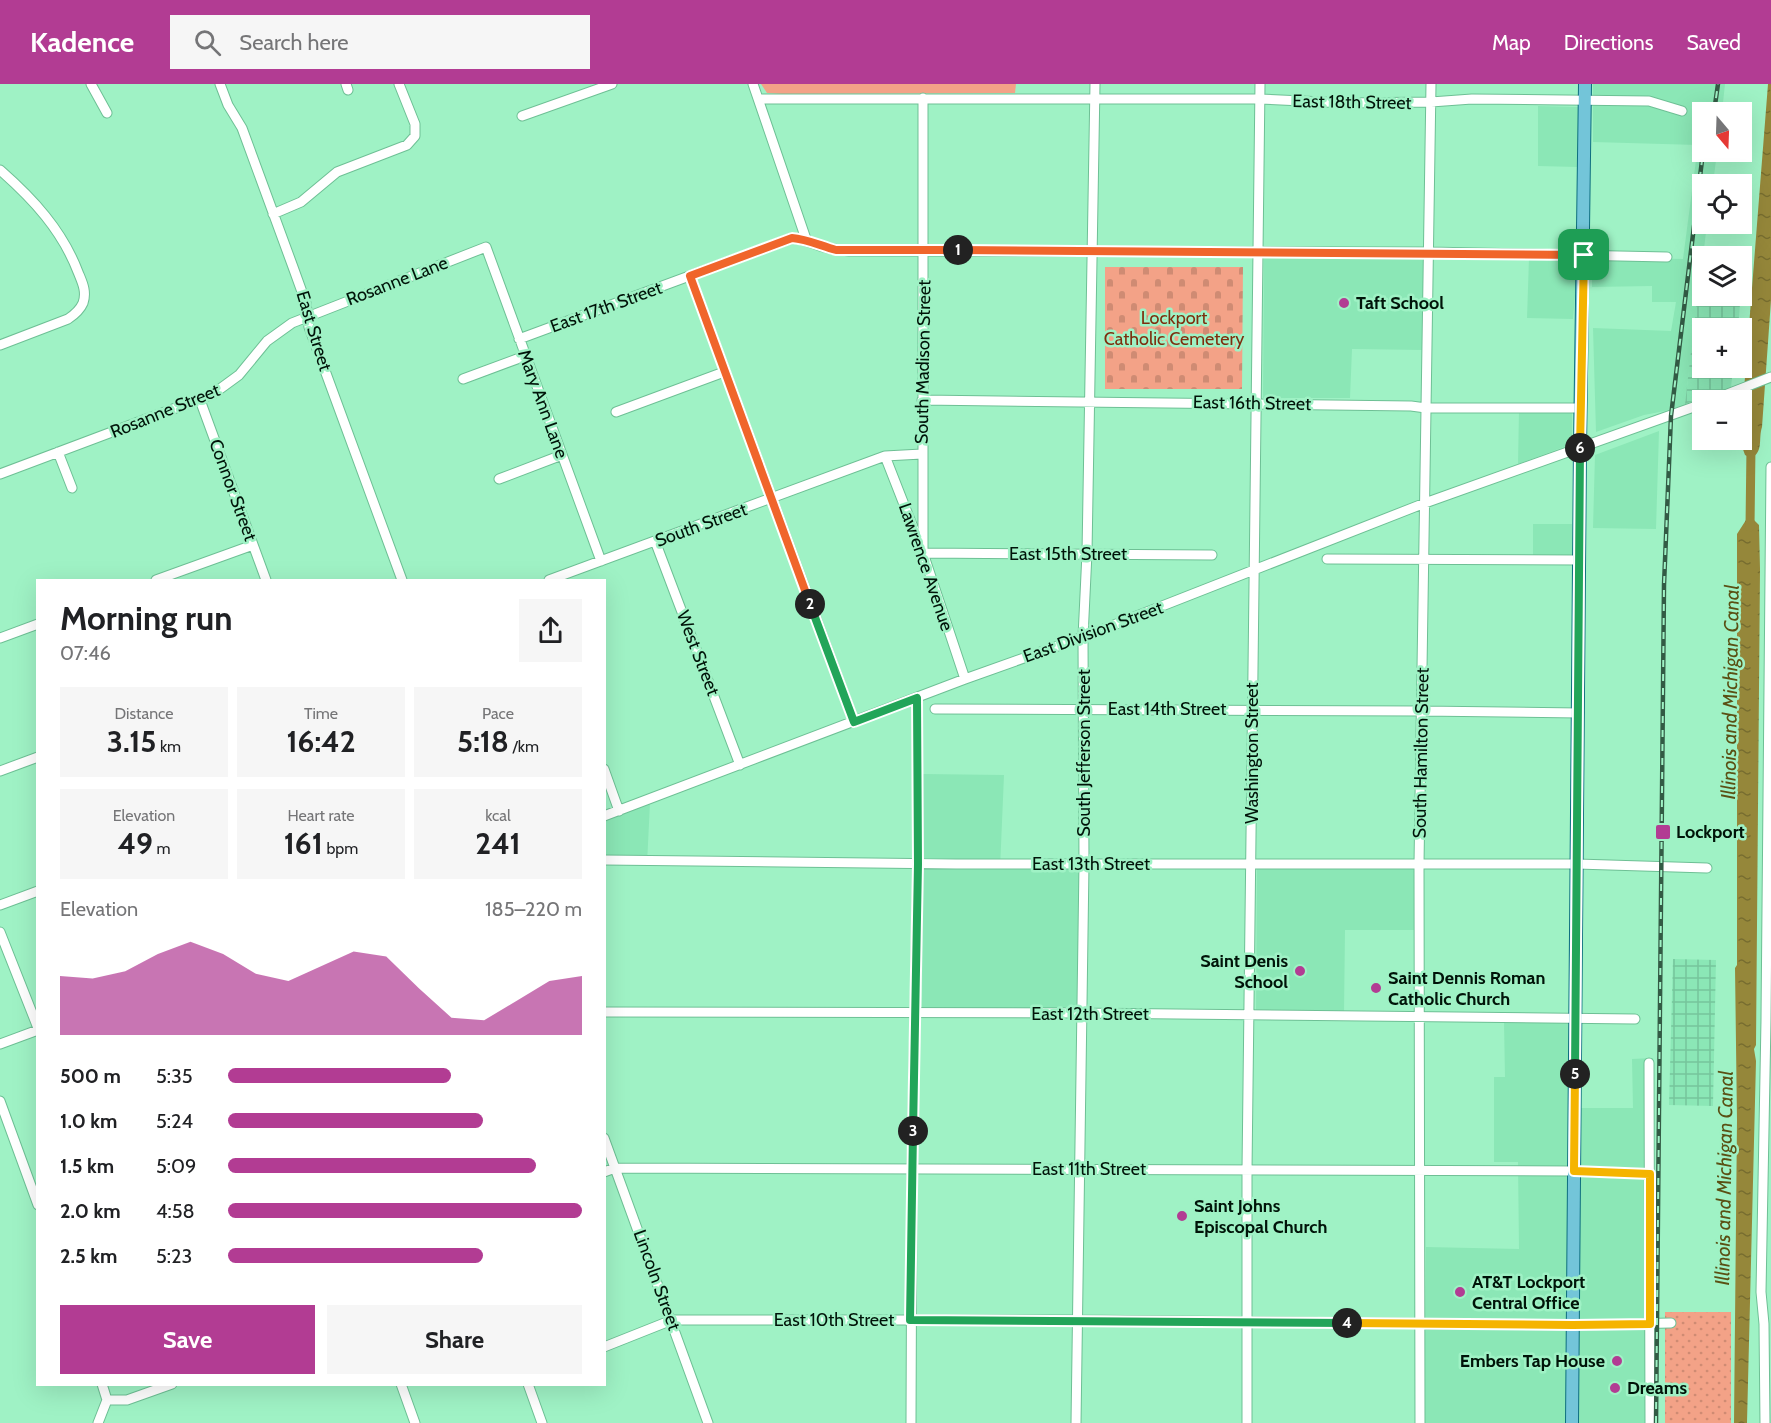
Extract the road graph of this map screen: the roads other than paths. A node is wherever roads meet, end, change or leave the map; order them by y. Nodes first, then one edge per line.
1 (92, 84) edge
2 (220, 84) edge
3 (399, 84) edge
4 (612, 84) edge
5 (753, 84) edge
6 (1095, 84) edge
7 (1260, 84) edge
8 (1431, 84) edge
9 (1585, 84) edge
10 (923, 98) junction
11 (1095, 98) junction
12 (759, 99) junction
13 (1260, 99) junction
14 (1585, 101) junction
15 (1431, 102) junction
16 (1682, 111) dead end
17 (107, 113) dead end
18 (522, 116) dead end
19 (0, 170) edge
20 (273, 214) junction
21 (806, 239) junction
22 (486, 248) joint
23 (924, 250) junction
24 (1090, 250) junction
25 (1259, 252) junction
26 (1429, 252) junction
27 (1584, 255) junction
28 (1667, 257) dead end
29 (690, 276) junction
30 (309, 315) junction
31 (519, 339) junction
32 (0, 345) edge
33 (525, 356) junction
34 (724, 372) junction
35 (1771, 377) edge
36 (463, 379) dead end
37 (1739, 390) edge
38 (200, 400) junction
39 (922, 400) junction
40 (1089, 401) junction
41 (1257, 404) junction
42 (1692, 407) edge
43 (1426, 408) junction
44 (1581, 408) junction
45 (616, 412) dead end
46 (1580, 446) junction
47 (58, 453) junction
48 (922, 454) junction
49 (562, 455) junction
50 (885, 456) junction
51 (1771, 467) edge
52 (0, 474) edge
53 (499, 479) dead end
54 (72, 488) dead end
55 (772, 499) junction
56 (1425, 502) junction
57 (655, 541) junction
58 (254, 545) junction
59 (923, 553) junction
60 (1087, 553) junction
61 (1212, 555) dead end
62 (1327, 559) dead end
63 (1424, 560) junction
64 (1580, 560) junction
65 (601, 561) junction
66 (1256, 570) junction
67 (159, 579) edge
68 (266, 579) edge
69 (402, 579) edge
70 (552, 579) edge
71 (36, 625) edge
72 (1083, 636) junction
73 (0, 638) edge
74 (965, 679) junction
75 (917, 698) junction
76 (935, 709) dead end
77 (1083, 709) junction
78 (1252, 710) junction
79 (1421, 711) junction
80 (1579, 713) junction
81 (854, 722) junction
82 (36, 758) edge
83 (740, 765) junction
84 (0, 771) edge
85 (606, 774) edge
86 (1769, 809) edge
87 (619, 810) junction
88 (606, 815) edge
89 (606, 860) edge
90 (918, 864) junction
91 (1084, 864) junction
92 (1252, 864) junction
93 (1419, 864) junction
94 (1577, 864) junction
95 (1707, 868) dead end
96 (36, 892) edge
97 (0, 905) edge
98 (0, 932) edge
99 (606, 1012) edge
100 (1082, 1013) junction
101 (916, 1014) junction
102 (1250, 1016) junction
103 (1419, 1017) junction
104 (1576, 1017) junction
105 (1635, 1019) dead end
106 (36, 1024) edge
107 (36, 1030) edge
108 (0, 1044) edge
109 (1649, 1063) dead end
110 (0, 1101) edge
111 (606, 1143) edge
112 (615, 1168) junction
113 (912, 1169) junction
114 (1080, 1169) junction
115 (1247, 1170) junction
116 (606, 1171) edge
117 (1420, 1171) junction
118 (1574, 1171) junction
119 (1650, 1174) junction
120 (36, 1200) edge
121 (672, 1320) junction
122 (910, 1320) junction
123 (1078, 1320) junction
124 (1247, 1321) junction
125 (1671, 1323) dead end
126 (1419, 1324) junction
127 (1650, 1324) junction
128 (1768, 1324) edge
129 (1573, 1325) junction
130 (606, 1346) edge
131 (103, 1386) edge
132 (166, 1386) edge
133 (402, 1386) edge
134 (529, 1386) edge
135 (107, 1400) junction
136 (98, 1423) edge
137 (415, 1423) edge
138 (542, 1423) edge
139 (708, 1423) edge
140 (911, 1423) edge
141 (1076, 1423) edge
142 (1247, 1423) edge
143 (1420, 1423) edge
144 (1572, 1423) edge
145 (1650, 1423) edge
146 (1765, 1423) edge

1 - 17 street
2 - 20 street, East Street
3 - 20 street
4 - 18 street
5 - 12 street
6 - 11 street, South Jefferson Street
7 - 13 street, Washington Street
8 - 15 street, South Hamilton Street
9 - 14 main road
10 - 11 street, East 18th Street
10 - 12 street, East 18th Street
10 - 23 street, South Madison Street
11 - 13 street, East 18th Street
11 - 24 street, South Jefferson Street
12 - 21 street
13 - 15 street, East 18th Street
13 - 25 street, Washington Street
14 - 15 street, East 18th Street
14 - 16 street, East 18th Street
14 - 27 main road
15 - 26 street, South Hamilton Street
19 - 32 street
20 - 30 street, East Street
21 - 23 street, East 17th Street
21 - 29 street, East 17th Street
22 - 30 street, Rosanne Lane
22 - 31 street, Mary Ann Lane
23 - 24 street, East 17th Street
23 - 39 street, South Madison Street
24 - 25 street, East 17th Street
24 - 40 street, South Jefferson Street
25 - 26 street, East 17th Street
25 - 41 street, Washington Street
26 - 27 street, East 17th Street
26 - 43 street, South Hamilton Street
27 - 28 street, East 17th Street
27 - 44 main road
29 - 31 street, East 17th Street
29 - 34 street
30 - 38 street, Rosanne Street
30 - 69 street, East Street
31 - 33 street, Mary Ann Lane
33 - 36 street
33 - 49 street, Mary Ann Lane
34 - 45 street
34 - 55 street
35 - 37 street
38 - 47 street, Rosanne Street
38 - 58 street, Connor Street
39 - 40 street, East 16th Street
39 - 48 street, South Madison Street
40 - 41 street, East 16th Street
40 - 60 street, South Jefferson Street
41 - 43 street, East 16th Street
41 - 66 street, Washington Street
42 - 46 street, East Division Street
43 - 44 street, East 16th Street
43 - 56 street, South Hamilton Street
44 - 46 main road
46 - 56 street, East Division Street
46 - 64 main road
47 - 52 street, Rosanne Street
47 - 54 street
48 - 50 street, South Street
48 - 59 street, South Madison Street
49 - 53 street
49 - 65 street, Mary Ann Lane
50 - 55 street, South Street
50 - 59 street, Lawrence Avenue
51 - 86 street
55 - 57 street, South Street
55 - 81 street
56 - 63 street, South Hamilton Street
56 - 66 street, East Division Street
57 - 65 street, South Street
57 - 83 street, West Street
58 - 67 street
58 - 68 street, Connor Street
59 - 60 street, East 15th Street
59 - 74 street, Lawrence Avenue
60 - 61 street, East 15th Street
60 - 72 street, South Jefferson Street
62 - 63 street
63 - 64 street
63 - 79 street, South Hamilton Street
64 - 80 main road
65 - 70 street, South Street
66 - 72 street, East Division Street
66 - 78 street, Washington Street
71 - 73 street
72 - 74 street, East Division Street
72 - 77 street, South Jefferson Street
74 - 75 street, East Division Street
75 - 81 street, East Division Street
75 - 90 street
76 - 77 street, East 14th Street
77 - 78 street, East 14th Street
77 - 91 street, South Jefferson Street
78 - 79 street, East 14th Street
78 - 92 street, Washington Street
79 - 80 street, East 14th Street
79 - 93 street, South Hamilton Street
80 - 94 main road
81 - 83 street, East Division Street
82 - 84 street
83 - 87 street, East Division Street
85 - 87 street
86 - 128 street
87 - 88 street, East Division Street
89 - 90 street, East 13th Street
90 - 91 street, East 13th Street
90 - 101 street
91 - 92 street, East 13th Street
91 - 100 street, South Jefferson Street
92 - 93 street, East 13th Street
92 - 102 street, Washington Street
93 - 94 street, East 13th Street
93 - 103 street, South Hamilton Street
94 - 95 street, East 13th Street
94 - 104 main road
96 - 97 street
98 - 106 street
99 - 101 street, East 12th Street
100 - 101 street, East 12th Street
100 - 102 street, East 12th Street
100 - 114 street, South Jefferson Street
101 - 113 street
102 - 103 street, East 12th Street
102 - 115 street, Washington Street
103 - 104 street, East 12th Street
103 - 117 street, South Hamilton Street
104 - 105 street, East 12th Street
104 - 118 main road
107 - 108 street
109 - 119 street
110 - 120 street
111 - 112 street, Lincoln Street
112 - 113 street, East 11th Street
112 - 116 street, East 11th Street
112 - 121 street, Lincoln Street
113 - 114 street, East 11th Street
113 - 122 street
114 - 115 street, East 11th Street
114 - 123 street, South Jefferson Street
115 - 117 street, East 11th Street
115 - 124 street, Washington Street
117 - 118 street, East 11th Street
117 - 126 street, South Hamilton Street
118 - 119 street, East 11th Street
118 - 129 main road
119 - 127 street
121 - 122 street, East 10th Street
121 - 130 street, East 10th Street
121 - 139 street, Lincoln Street
122 - 123 street, East 10th Street
122 - 140 street
123 - 124 street, East 10th Street
123 - 141 street, South Jefferson Street
124 - 126 street, East 10th Street
124 - 142 street, Washington Street
125 - 127 street, East 10th Street
126 - 129 street, East 10th Street
126 - 143 street, South Hamilton Street
127 - 129 street, East 10th Street
127 - 145 street
128 - 146 street
129 - 144 main road
131 - 135 street
132 - 135 street
133 - 137 street
134 - 138 street
135 - 136 street

